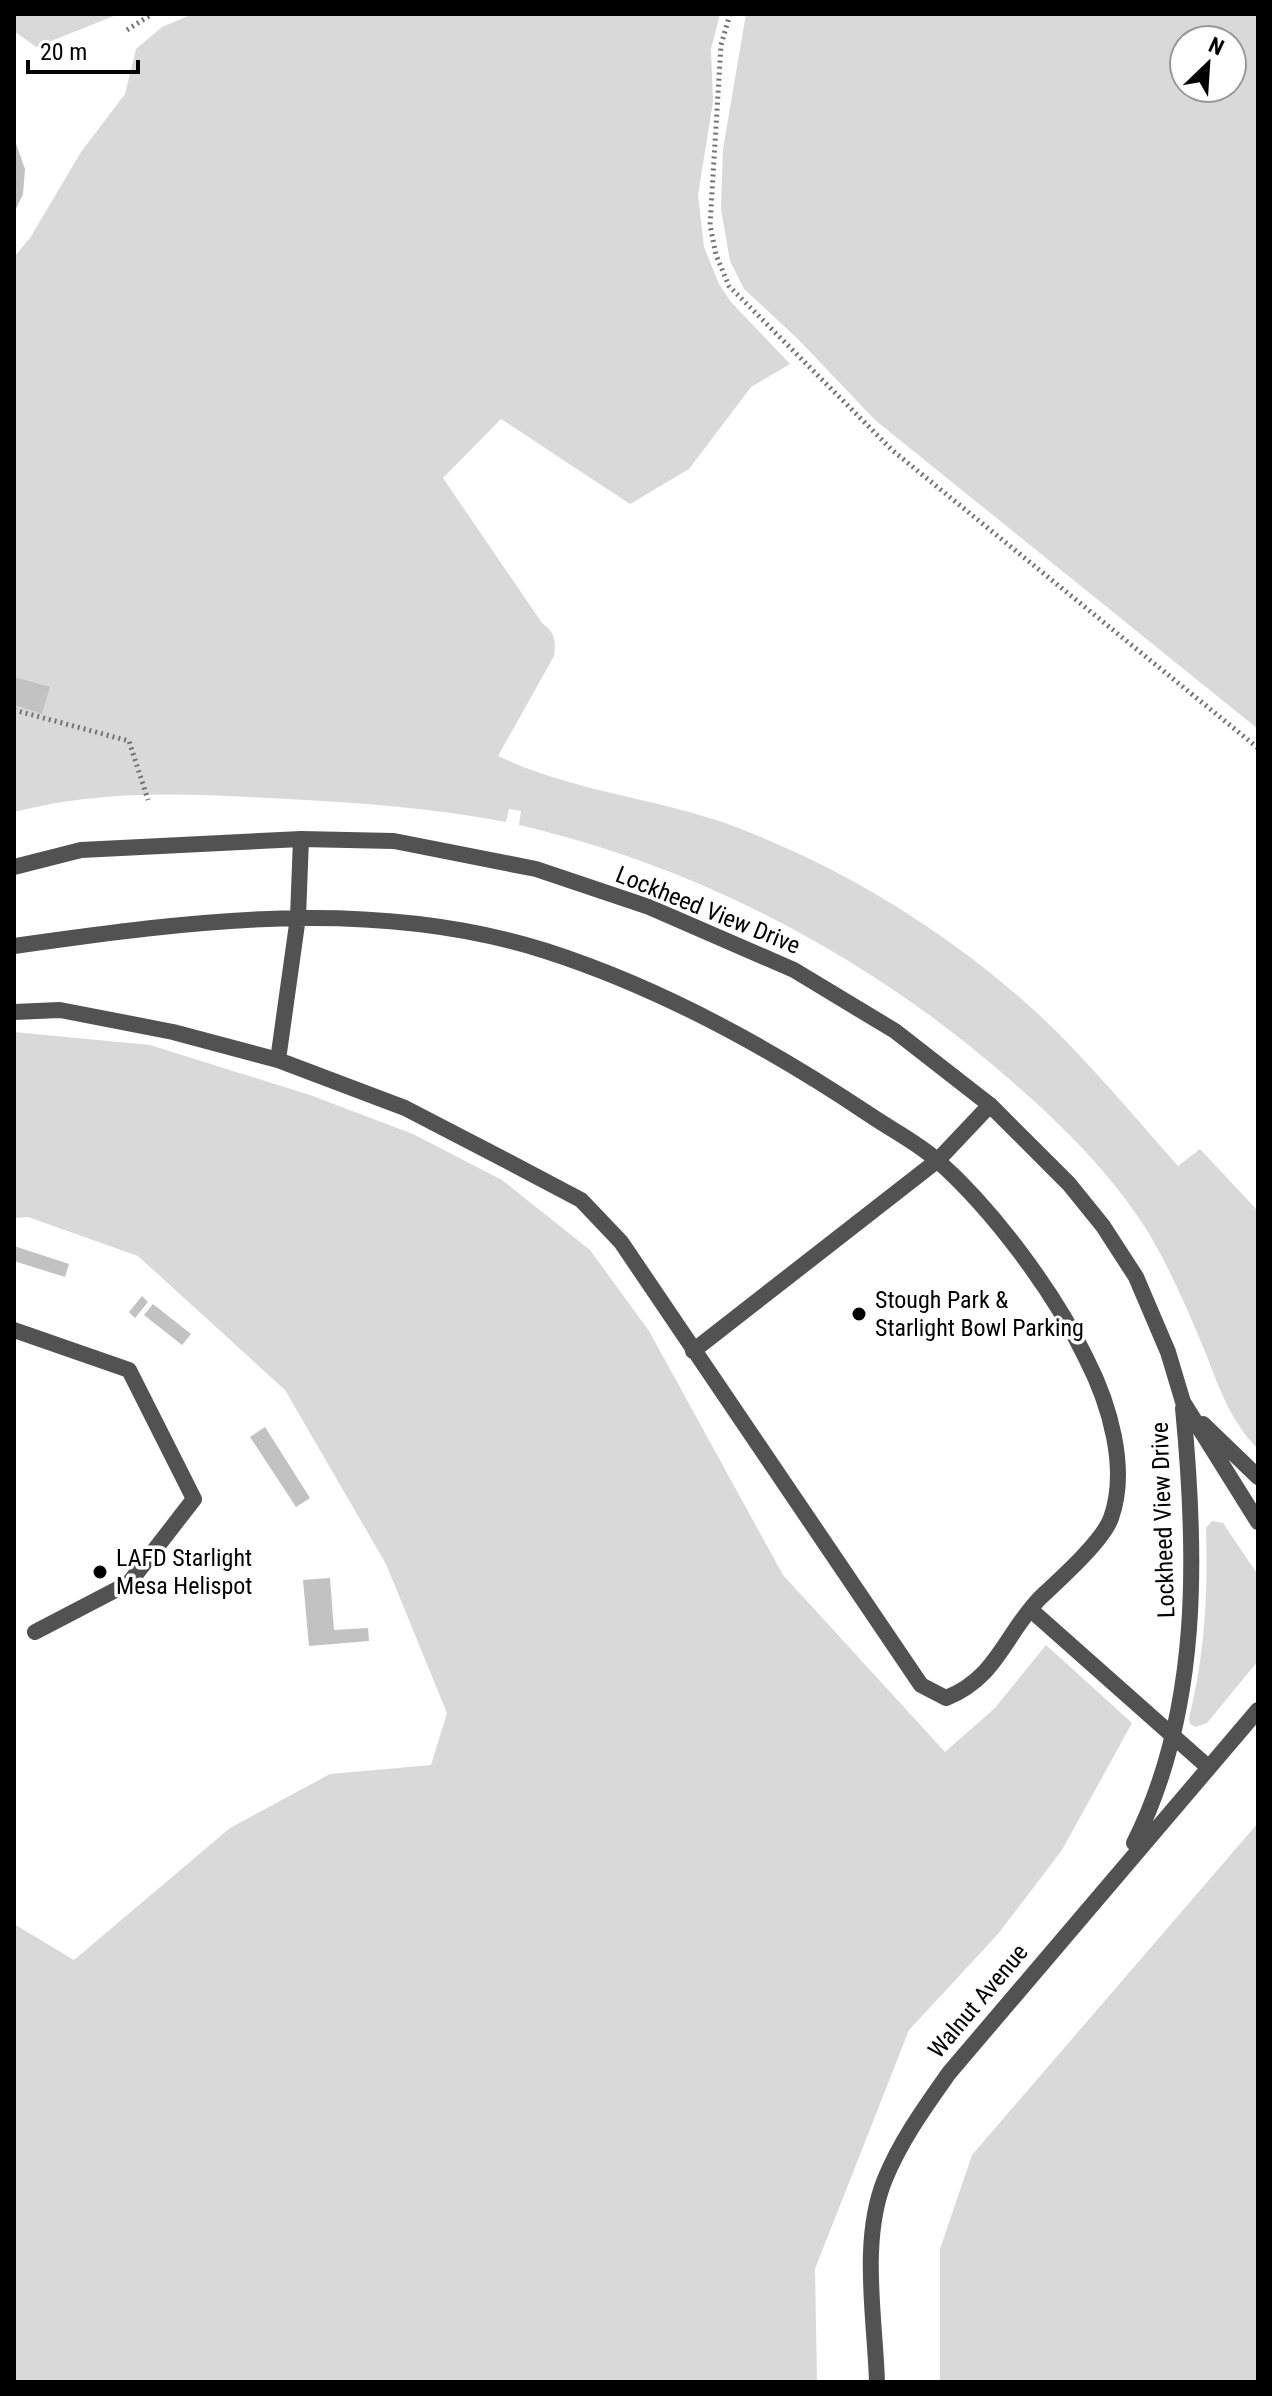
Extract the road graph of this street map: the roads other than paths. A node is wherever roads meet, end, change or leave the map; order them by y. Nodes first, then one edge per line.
1 (301, 839) junction
2 (14, 867) edge
3 (298, 917) junction
4 (14, 946) edge
5 (14, 1012) edge
6 (278, 1060) junction
7 (990, 1105) junction
8 (938, 1160) junction
9 (14, 1330) edge
10 (693, 1351) junction
11 (1183, 1402) junction
12 (1258, 1477) edge
13 (1258, 1522) edge
14 (1031, 1610) junction
15 (35, 1632) dead end
16 (1258, 1710) edge
17 (1173, 1735) junction
18 (1208, 1767) junction
19 (1123, 1865) junction
20 (877, 2382) edge

1 - 2 street, Lockheed View Drive
1 - 3 street
1 - 7 street, Lockheed View Drive
3 - 4 street
3 - 6 street
3 - 8 street
5 - 6 street
6 - 10 street
7 - 8 street
7 - 11 street, Lockheed View Drive
8 - 10 street
8 - 14 street
9 - 15 street
10 - 14 street
11 - 12 street, Lockheed View Drive
11 - 13 street, Lockheed View Drive
11 - 17 street, Lockheed View Drive
14 - 17 street
16 - 18 street, Walnut Avenue
17 - 18 street
17 - 19 street, Lockheed View Drive
18 - 19 street, Walnut Avenue
19 - 20 street, Walnut Avenue

